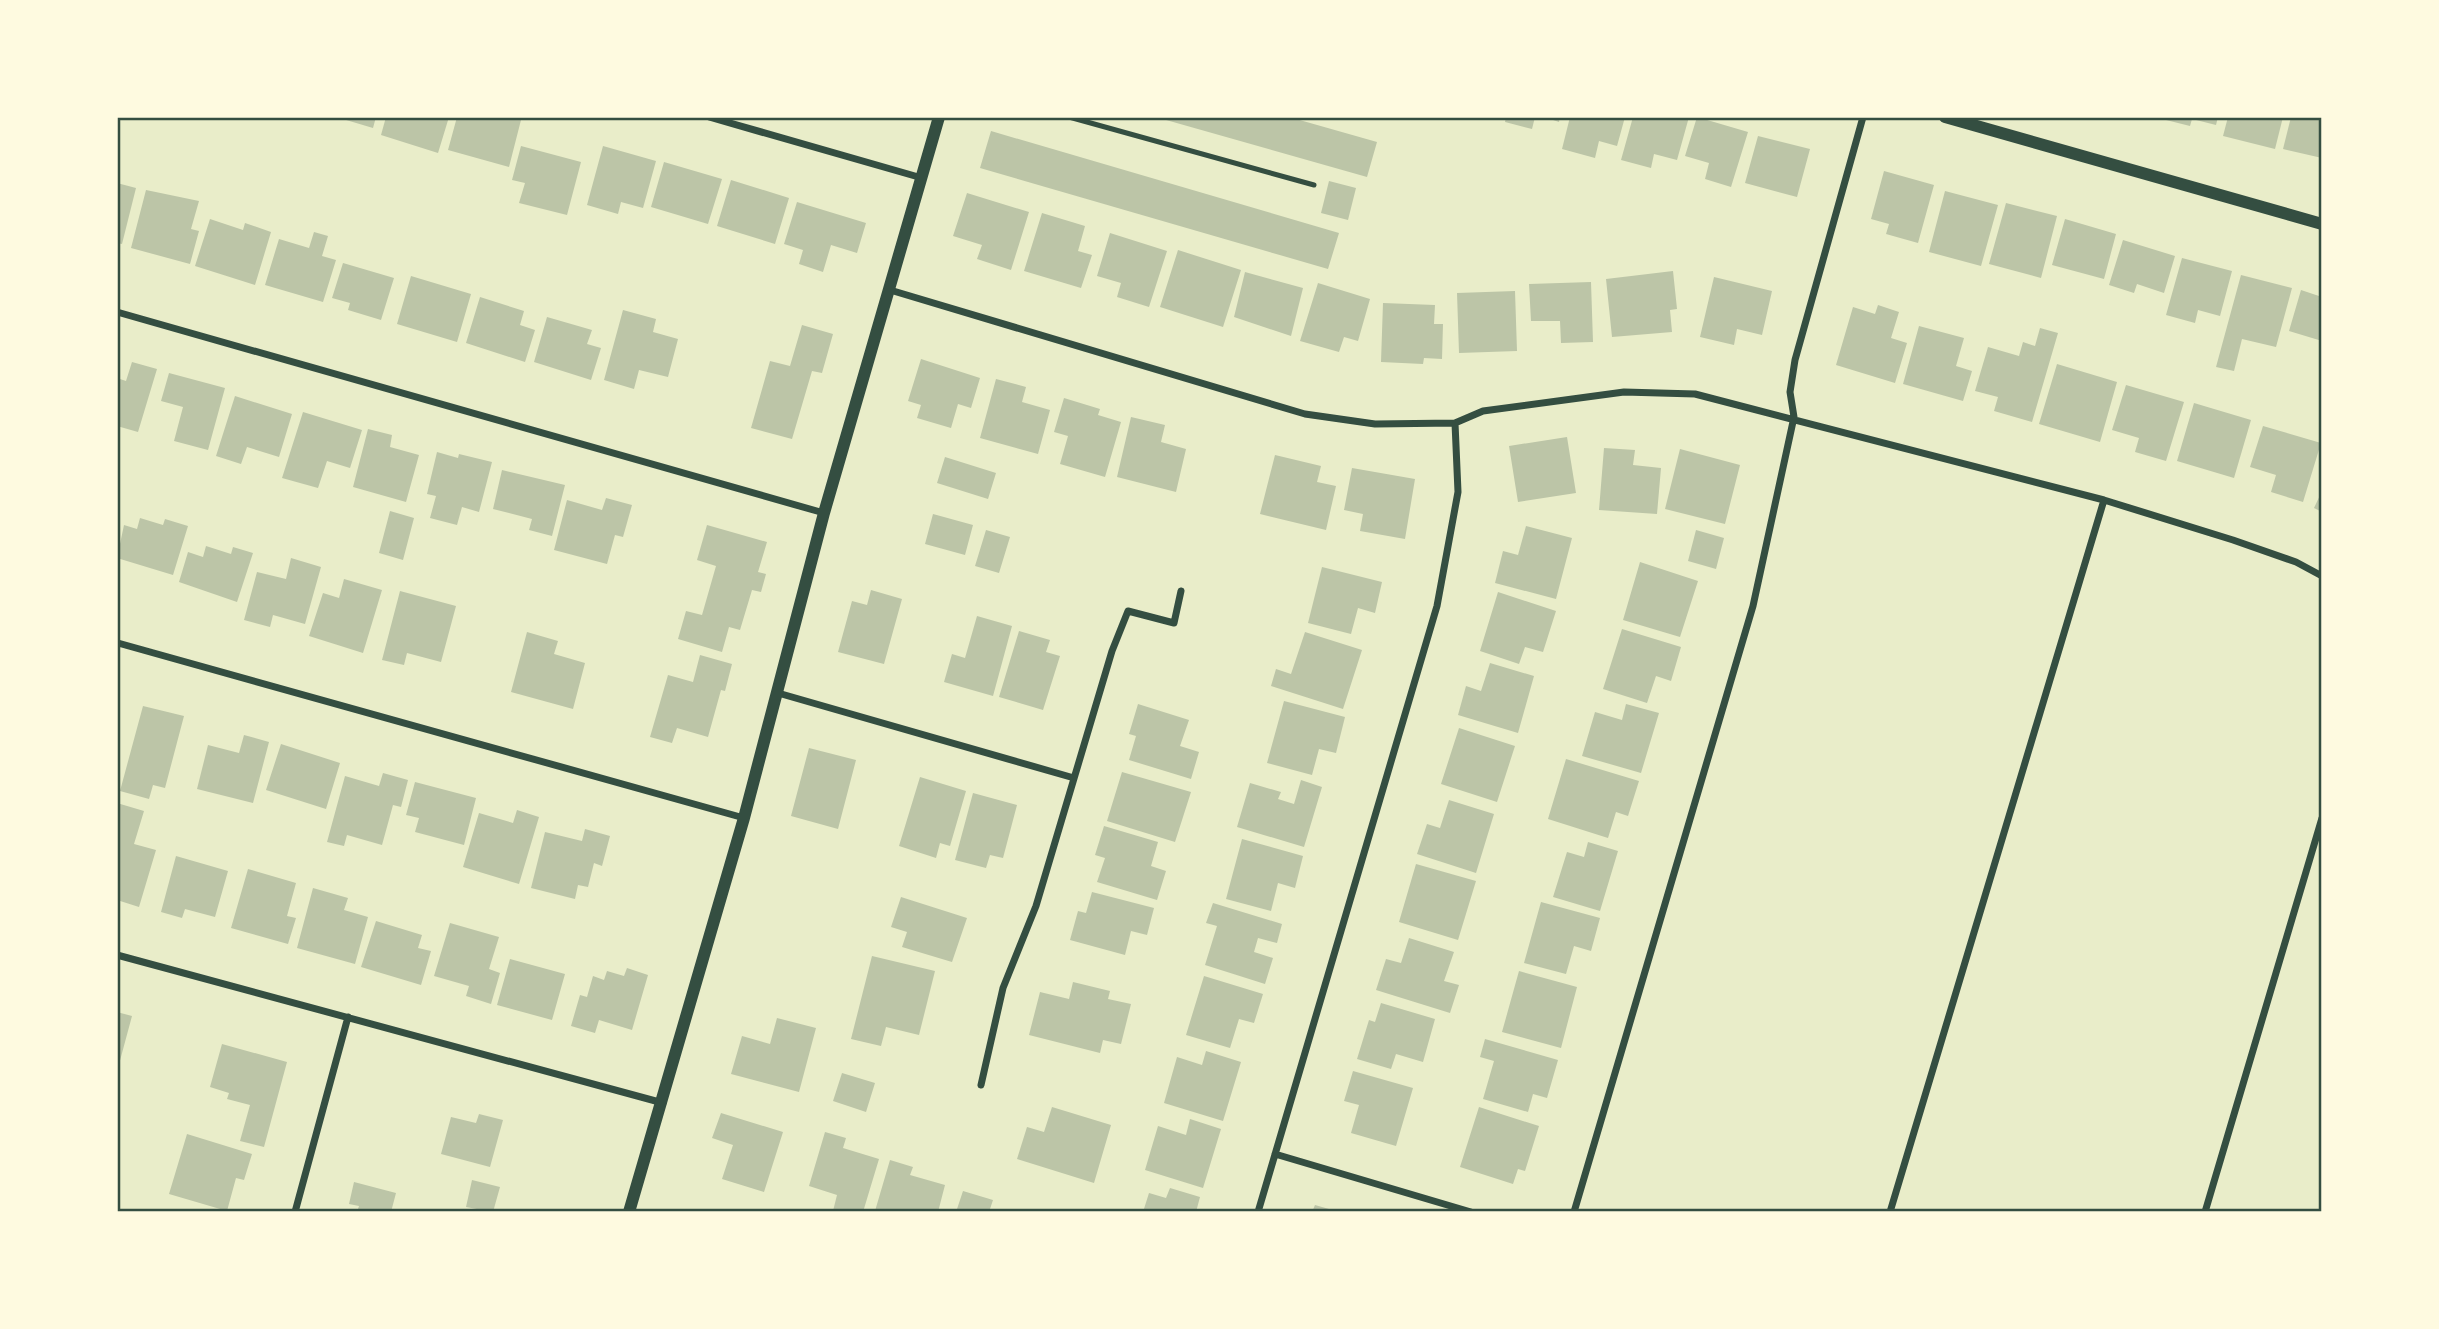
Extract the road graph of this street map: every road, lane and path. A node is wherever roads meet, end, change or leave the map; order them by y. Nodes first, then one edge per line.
1 (709, 117) edge
2 (939, 117) edge
3 (1069, 117) edge
4 (1863, 117) edge
5 (1945, 117) edge
6 (922, 178) junction
7 (1314, 185) dead end
8 (2322, 224) edge
9 (890, 290) junction
10 (117, 312) edge
11 (1794, 417) junction
12 (1455, 423) junction
13 (2104, 500) junction
14 (824, 513) junction
15 (2322, 576) edge
16 (1181, 592) dead end
17 (118, 645) edge
18 (778, 693) junction
19 (1074, 778) junction
20 (744, 818) junction
21 (2322, 818) edge
22 (117, 955) edge
23 (348, 1017) junction
24 (981, 1085) dead end
25 (663, 1104) junction
26 (1275, 1154) junction
27 (633, 1211) edge
28 (295, 1212) edge
29 (1258, 1212) edge
30 (1471, 1212) edge
31 (1574, 1212) edge
32 (1889, 1212) edge
33 (2205, 1212) edge

1 - 6 street
2 - 6 street
3 - 7 lane
4 - 11 street
5 - 8 street
6 - 9 street
9 - 12 street
9 - 14 street
10 - 14 street
11 - 12 street
11 - 13 street
11 - 31 street
12 - 26 street
13 - 15 street
13 - 32 street
14 - 18 street
16 - 19 street
17 - 20 street
18 - 19 street
18 - 20 street
19 - 24 street
20 - 25 street
21 - 33 street
22 - 23 street
23 - 25 street
23 - 28 street
25 - 27 street
26 - 29 street
26 - 30 street

